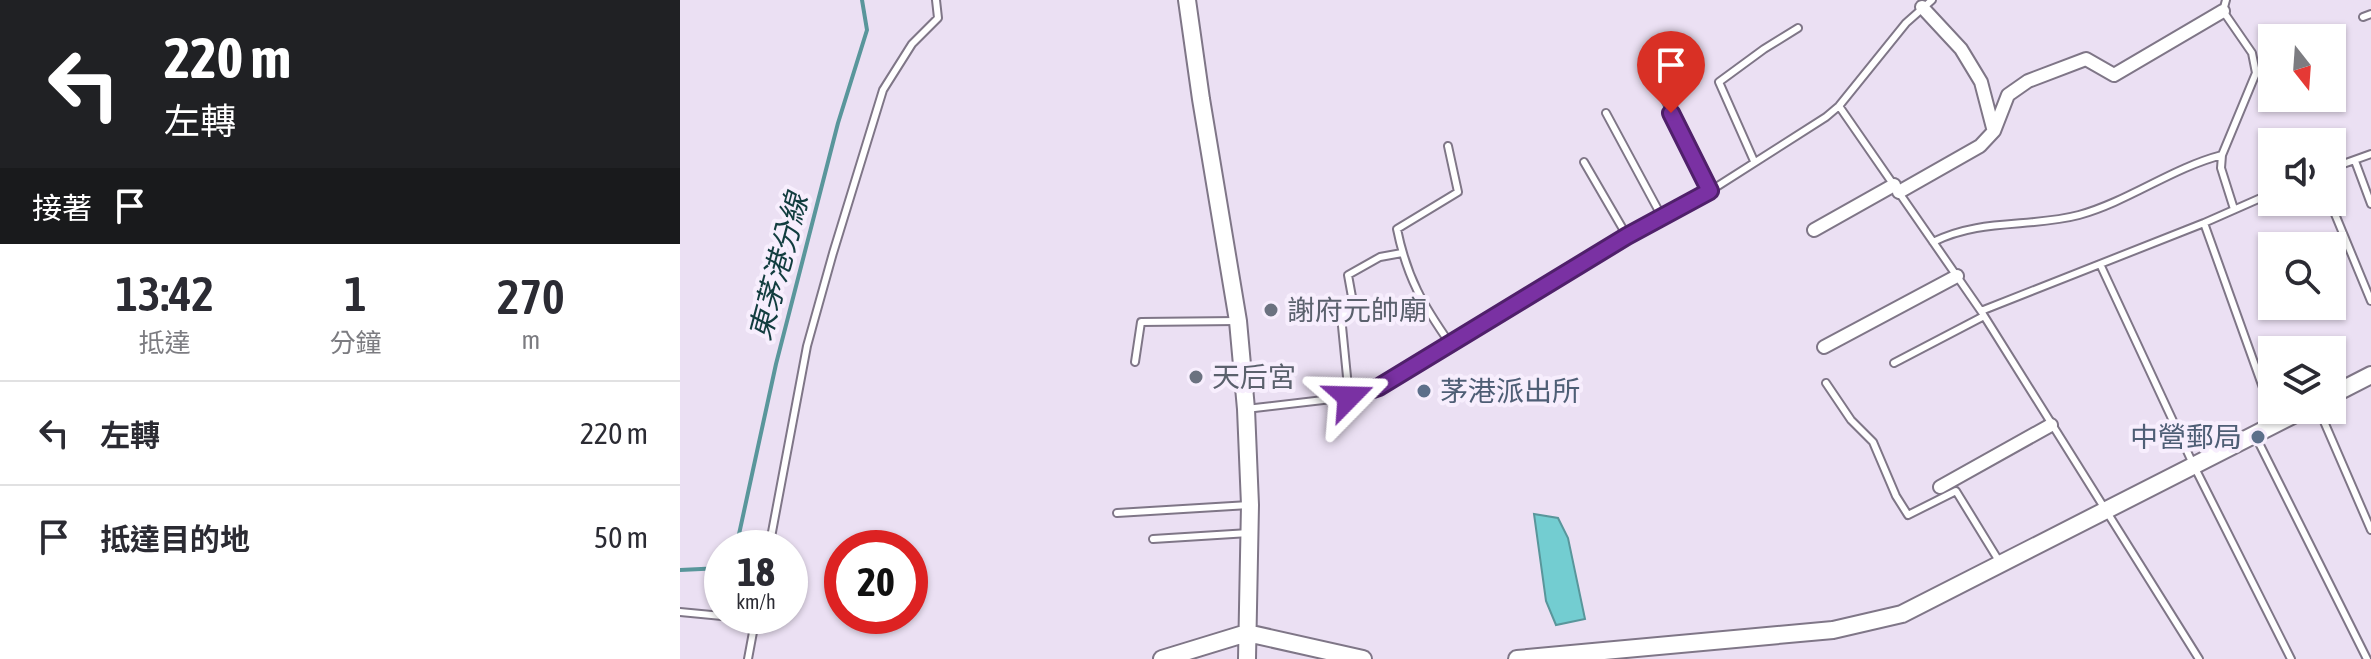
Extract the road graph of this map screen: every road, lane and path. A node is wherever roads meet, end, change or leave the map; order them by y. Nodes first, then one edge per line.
1 (936, 0) edge
2 (1187, 0) edge
3 (1927, 4) edge
4 (2224, 6) edge
5 (2371, 14) edge
6 (2363, 17) dead end
7 (1798, 28) dead end
8 (1646, 61) dead end
9 (1839, 106) junction
10 (1606, 113) dead end
11 (1994, 131) junction
12 (1448, 146) dead end
13 (2371, 154) edge
14 (2222, 155) junction
15 (1754, 161) junction
16 (2355, 161) junction
17 (1584, 162) dead end
18 (2346, 164) edge
19 (1896, 188) junction
20 (1710, 191) junction
21 (2258, 199) edge
22 (2371, 204) edge
23 (2234, 209) junction
24 (2336, 216) edge
25 (1662, 217) junction
26 (2204, 223) junction
27 (1814, 230) dead end
28 (1627, 236) junction
29 (1933, 242) junction
30 (1402, 253) junction
31 (2100, 264) junction
32 (1957, 276) junction
33 (2371, 301) edge
34 (1983, 314) junction
35 (1238, 321) junction
36 (1451, 345) junction
37 (1824, 347) dead end
38 (1135, 362) dead end
39 (1894, 363) dead end
40 (2258, 375) edge
41 (2371, 375) edge
42 (1826, 383) dead end
43 (2346, 388) edge
44 (1349, 397) junction
45 (1246, 409) junction
46 (2270, 424) edge
47 (2325, 424) edge
48 (2051, 425) junction
49 (2255, 435) junction
50 (2193, 464) junction
51 (1940, 487) dead end
52 (1250, 505) junction
53 (2105, 512) junction
54 (1117, 513) dead end
55 (772, 530) edge
56 (2371, 530) edge
57 (1249, 533) junction
58 (1153, 539) dead end
59 (2002, 565) junction
60 (680, 612) edge
61 (704, 614) edge
62 (1247, 633) junction
63 (753, 634) edge
64 (748, 659) edge
65 (1162, 659) edge
66 (1247, 659) edge
67 (1363, 659) edge
68 (1517, 659) edge
69 (2199, 659) edge
70 (2291, 659) edge
71 (2367, 659) edge

1 - 55 lane
2 - 35 street
3 - 9 lane
3 - 11 street
4 - 11 street
4 - 14 lane
5 - 6 lane
7 - 15 lane
8 - 20 lane
9 - 15 lane
9 - 19 lane
10 - 25 lane
11 - 19 street
12 - 30 lane
13 - 16 lane
14 - 23 lane
14 - 29 lane
15 - 20 lane
16 - 18 lane
16 - 22 lane
17 - 28 lane
19 - 27 street
19 - 29 lane
20 - 25 lane
21 - 23 lane
23 - 26 lane
24 - 33 lane
25 - 28 lane
26 - 31 lane
26 - 40 lane
28 - 36 lane
29 - 32 lane
30 - 36 lane
30 - 44 lane
31 - 34 lane
31 - 50 lane
32 - 34 lane
32 - 37 street
34 - 39 lane
34 - 48 lane
35 - 38 lane
35 - 45 street
36 - 44 lane
41 - 43 street
42 - 59 lane
44 - 45 lane
45 - 52 street
46 - 49 street
47 - 56 lane
48 - 51 street
48 - 53 lane
49 - 50 street
49 - 71 lane
50 - 53 street
50 - 70 lane
52 - 54 lane
52 - 57 street
53 - 59 street
53 - 69 lane
57 - 58 lane
57 - 62 street
59 - 68 street
60 - 61 lane
62 - 65 street
62 - 66 street
62 - 67 street
63 - 64 lane

